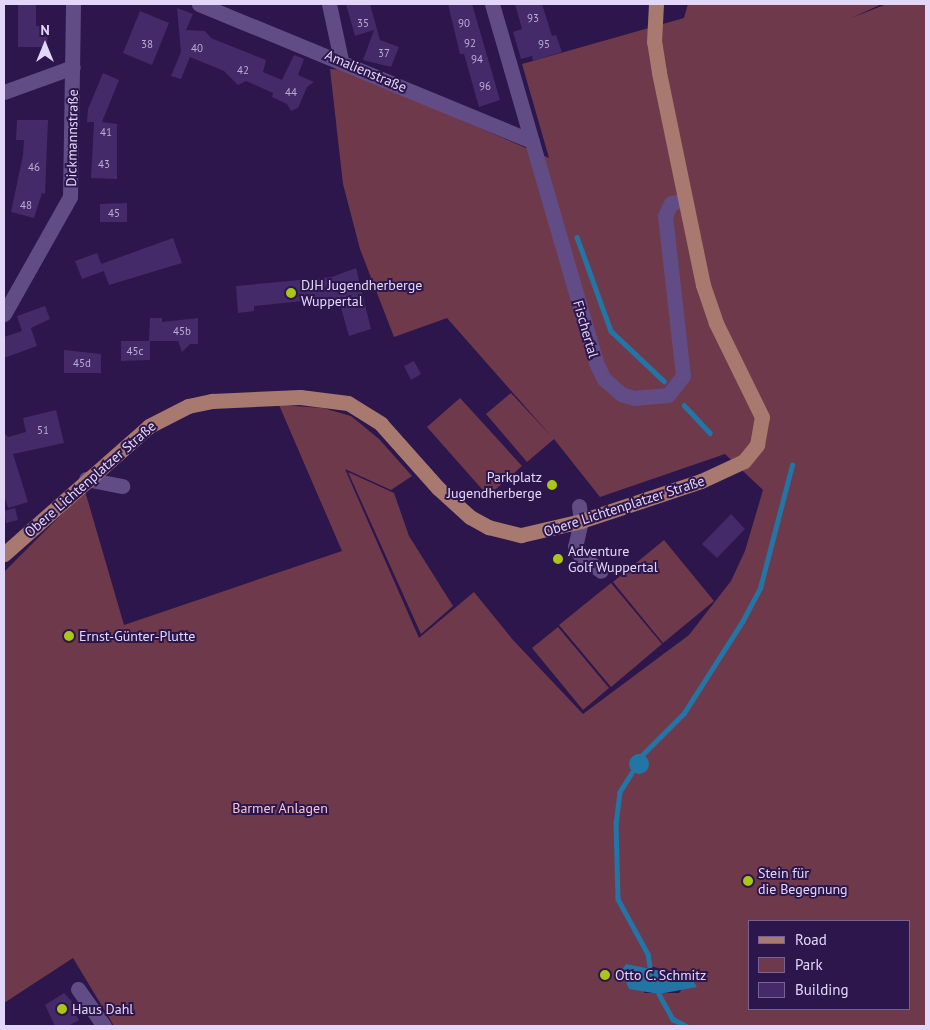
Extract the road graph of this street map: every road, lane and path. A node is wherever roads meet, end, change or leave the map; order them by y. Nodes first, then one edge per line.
1 (73, 4) edge
2 (199, 4) edge
3 (329, 4) edge
4 (492, 4) edge
5 (656, 4) edge
6 (341, 60) junction
7 (73, 67) junction
8 (4, 92) edge
9 (532, 141) junction
10 (685, 200) junction
11 (4, 314) edge
12 (86, 479) junction
13 (122, 486) dead end
14 (580, 514) junction
15 (4, 554) edge
16 (601, 571) dead end
17 (78, 989) dead end
18 (104, 1026) edge

1 - 7 street, Dickmannstraße
2 - 6 street, Amalienstraße
3 - 6 street
4 - 9 street, Fischertal
5 - 10 main road, Obere Lichtenplatzer Straße
6 - 9 street, Amalienstraße
7 - 8 street
7 - 11 street, Dickmannstraße
9 - 10 street, Fischertal
10 - 14 main road, Obere Lichtenplatzer Straße
12 - 13 street
12 - 14 main road, Obere Lichtenplatzer Straße
12 - 15 main road, Obere Lichtenplatzer Straße
14 - 16 street
17 - 18 street

